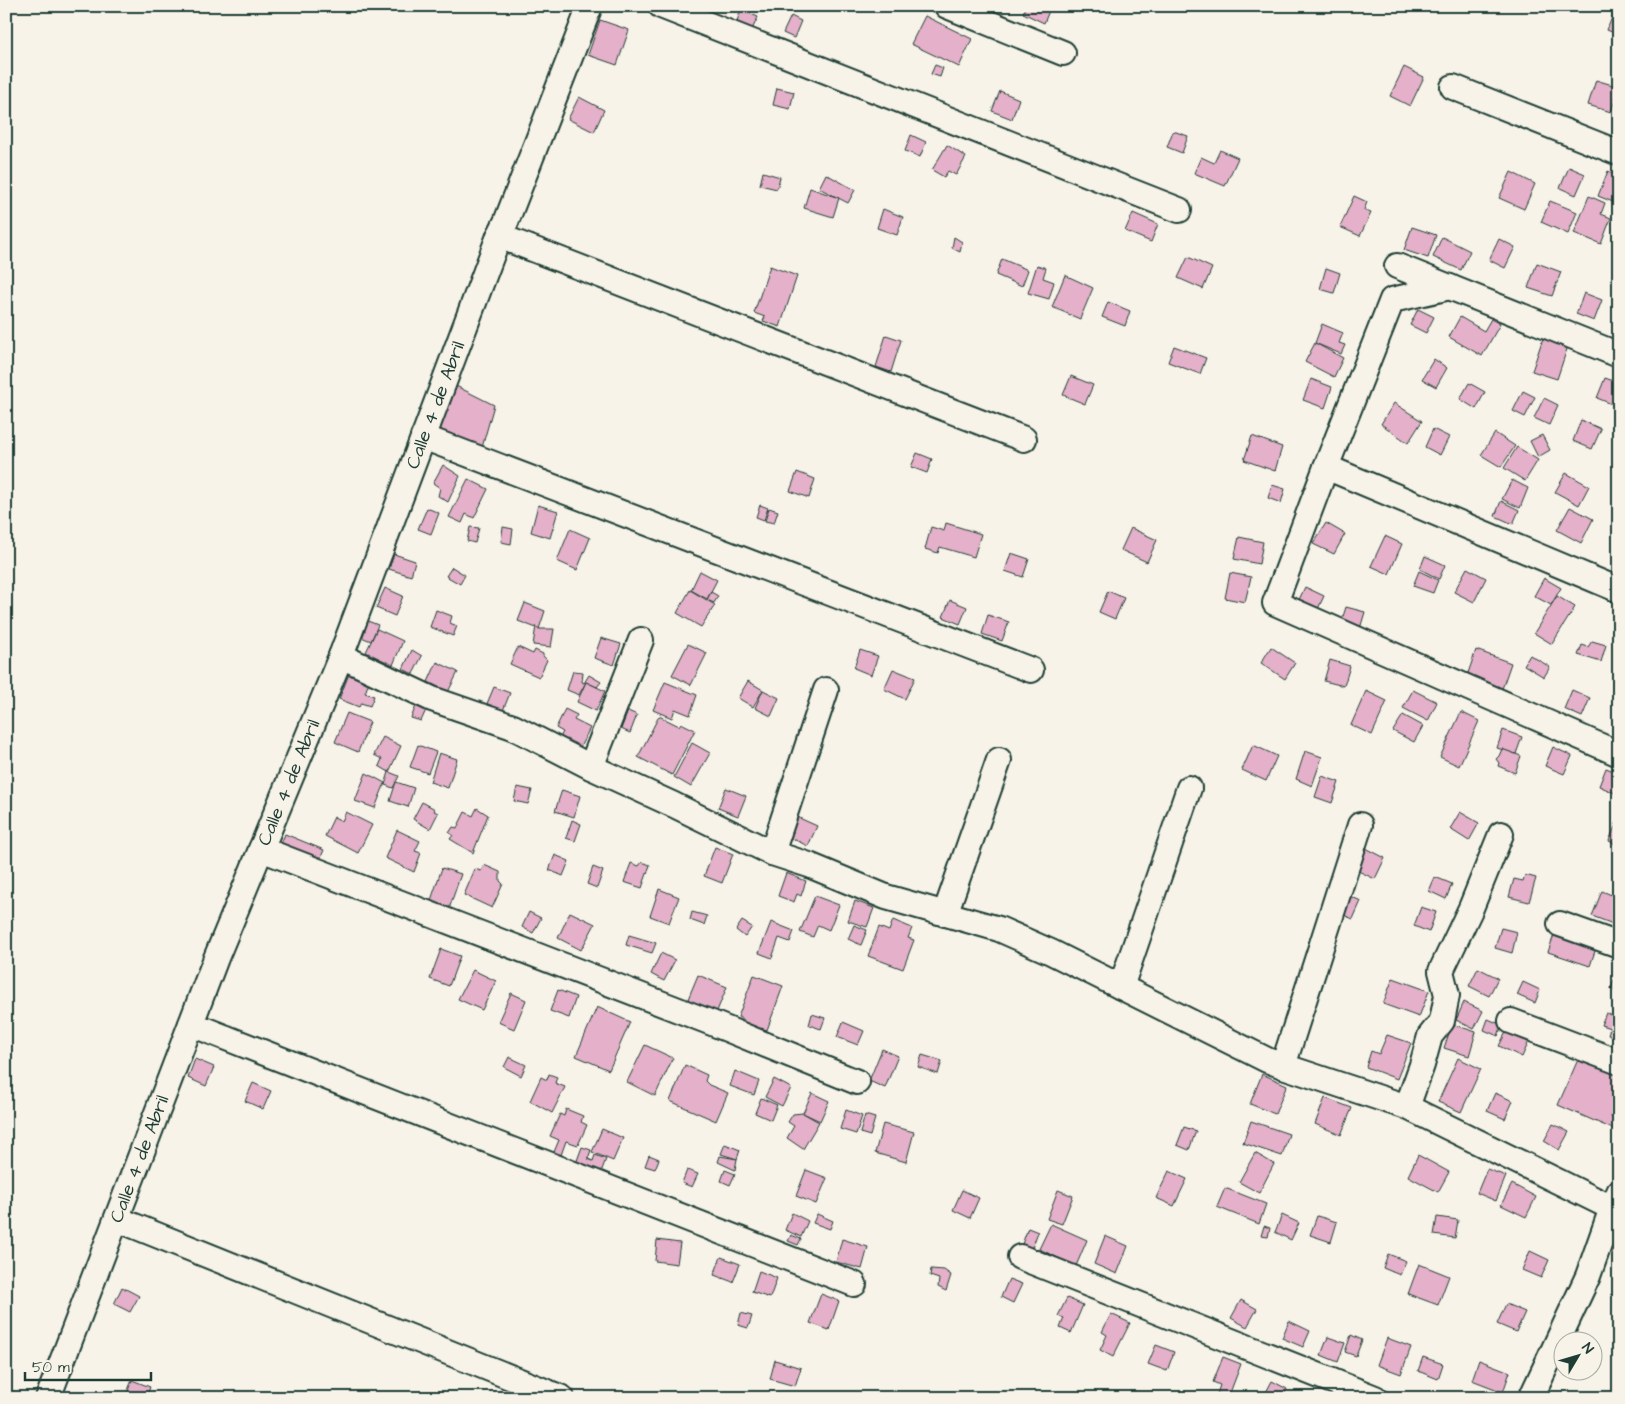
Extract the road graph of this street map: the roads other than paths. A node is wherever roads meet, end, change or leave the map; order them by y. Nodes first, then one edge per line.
1 (590, 6) edge
2 (661, 6) edge
3 (947, 6) edge
4 (1063, 53) dead end
5 (1453, 86) dead end
6 (1619, 153) edge
7 (1179, 210) dead end
8 (499, 236) junction
9 (1397, 266) dead end
10 (1450, 287) junction
11 (1619, 354) edge
12 (422, 437) junction
13 (1024, 438) dead end
14 (1326, 467) junction
15 (1619, 590) edge
16 (641, 640) dead end
17 (341, 656) junction
18 (1031, 670) dead end
19 (826, 690) dead end
20 (1619, 754) edge
21 (999, 760) dead end
22 (591, 767) junction
23 (1189, 788) dead end
24 (1360, 825) dead end
25 (1501, 834) dead end
26 (261, 849) junction
27 (772, 853) junction
28 (945, 914) junction
29 (1560, 924) dead end
30 (1619, 945) edge
31 (1121, 987) junction
32 (1511, 1021) dead end
33 (191, 1024) junction
34 (1619, 1062) edge
35 (1283, 1066) junction
36 (857, 1082) dead end
37 (1407, 1107) junction
38 (1616, 1204) edge
39 (116, 1219) junction
40 (1020, 1257) dead end
41 (854, 1284) dead end
42 (48, 1398) edge
43 (562, 1398) edge
44 (1375, 1398) edge
45 (1531, 1398) edge

1 - 8 street, Calle 4 de Abril
2 - 7 street
3 - 4 street
5 - 6 street
8 - 12 street, Calle 4 de Abril
8 - 13 street
9 - 10 street
10 - 11 street
10 - 14 street
12 - 17 street, Calle 4 de Abril
12 - 18 street
14 - 15 street
14 - 20 street
16 - 22 street
17 - 22 street
17 - 26 street, Calle 4 de Abril
19 - 27 street
21 - 28 street
22 - 27 street
23 - 31 street
24 - 35 street
25 - 37 street
26 - 33 street, Calle 4 de Abril
26 - 36 street
27 - 28 street
28 - 31 street
29 - 30 street
31 - 35 street
32 - 34 street
33 - 39 street, Calle 4 de Abril
33 - 41 street
35 - 37 street
37 - 38 street
38 - 45 street
39 - 42 street, Calle 4 de Abril
39 - 43 street
40 - 44 street

